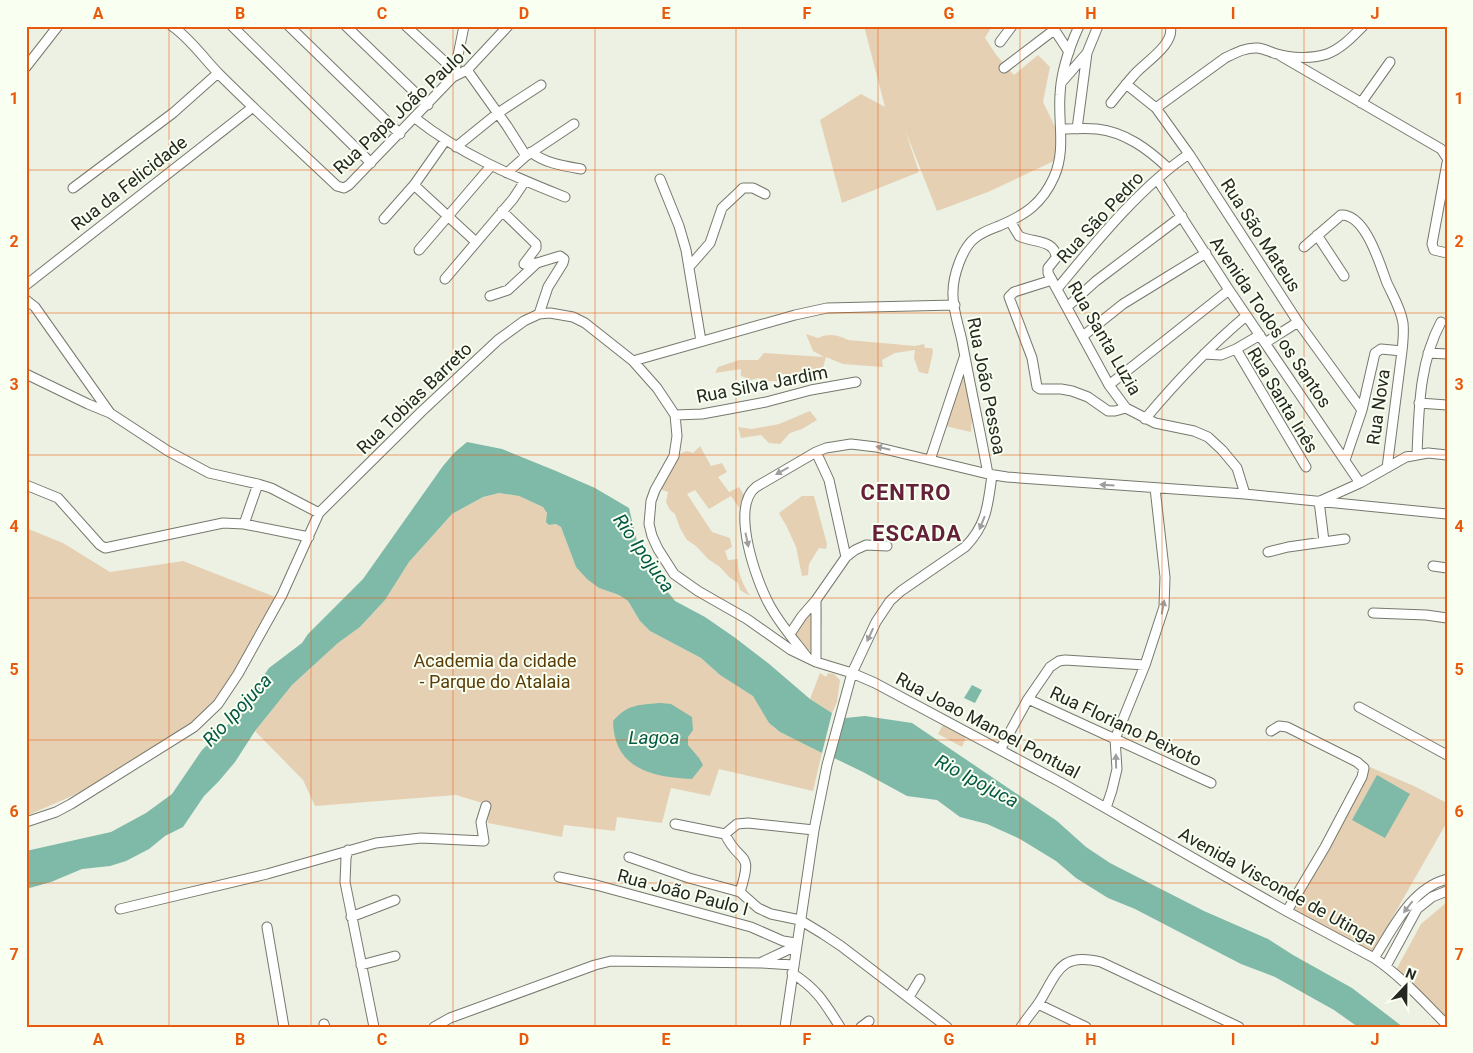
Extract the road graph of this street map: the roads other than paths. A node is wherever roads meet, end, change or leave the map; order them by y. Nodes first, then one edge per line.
1 (58, 26) edge
2 (172, 26) edge
3 (232, 26) edge
4 (289, 26) edge
5 (346, 26) edge
6 (406, 26) edge
7 (464, 26) edge
8 (508, 26) edge
9 (1012, 26) edge
10 (1079, 26) edge
11 (1098, 26) edge
12 (1170, 26) edge
13 (1363, 26) edge
14 (1053, 28) edge
15 (185, 30) edge
16 (1000, 42) dead end
17 (1069, 52) junction
18 (1087, 53) junction
19 (1279, 54) junction
20 (1390, 62) dead end
21 (26, 67) edge
22 (1004, 68) dead end
23 (467, 70) junction
24 (218, 73) junction
25 (454, 74) junction
26 (1060, 83) junction
27 (1126, 84) junction
28 (541, 86) dead end
29 (1111, 103) dead end
30 (1361, 103) junction
31 (428, 105) junction
32 (252, 107) junction
33 (1156, 108) junction
34 (498, 113) junction
35 (415, 118) junction
36 (574, 124) dead end
37 (1061, 129) junction
38 (1077, 129) junction
39 (400, 134) junction
40 (445, 141) junction
41 (456, 147) junction
42 (528, 154) junction
43 (1189, 154) junction
44 (1447, 158) edge
45 (1447, 162) edge
46 (371, 163) junction
47 (491, 166) junction
48 (1168, 168) junction
49 (580, 169) dead end
50 (507, 173) junction
51 (660, 179) dead end
52 (1157, 179) junction
53 (526, 181) junction
54 (414, 185) junction
55 (73, 188) dead end
56 (765, 194) dead end
57 (565, 196) dead end
58 (502, 211) junction
59 (1182, 216) junction
60 (448, 217) junction
61 (384, 220) dead end
62 (1010, 221) junction
63 (1318, 235) junction
64 (476, 242) junction
65 (1304, 247) dead end
66 (419, 250) dead end
67 (1206, 253) junction
68 (1447, 253) edge
69 (537, 263) junction
70 (689, 267) junction
71 (1344, 276) dead end
72 (445, 280) dead end
73 (1052, 280) junction
74 (26, 285) edge
75 (1057, 289) junction
76 (1229, 290) junction
77 (490, 296) dead end
78 (26, 300) edge
79 (955, 305) junction
80 (1067, 307) junction
81 (539, 314) junction
82 (1246, 316) junction
83 (1298, 322) junction
84 (1441, 322) dead end
85 (1260, 335) junction
86 (1083, 336) junction
87 (701, 341) junction
88 (1266, 344) junction
89 (1236, 349) junction
90 (1402, 351) junction
91 (1428, 353) junction
92 (1204, 354) junction
93 (1447, 354) edge
94 (965, 357) junction
95 (633, 361) junction
96 (26, 374) edge
97 (856, 382) dead end
98 (1109, 385) junction
99 (1419, 403) junction
100 (1447, 405) edge
101 (1126, 408) junction
102 (1362, 410) junction
103 (110, 413) junction
104 (675, 415) junction
105 (1145, 419) junction
106 (816, 452) junction
107 (1417, 454) junction
108 (1447, 455) edge
109 (930, 460) junction
110 (1346, 460) junction
111 (1306, 467) dead end
112 (1387, 468) junction
113 (990, 475) junction
114 (1360, 483) junction
115 (26, 484) edge
116 (258, 484) junction
117 (1155, 488) junction
118 (1245, 494) junction
119 (1319, 501) junction
120 (319, 513) junction
121 (1447, 514) edge
122 (244, 524) junction
123 (309, 537) junction
124 (1345, 539) dead end
125 (1324, 541) junction
126 (887, 546) dead end
127 (1268, 552) dead end
128 (846, 557) junction
129 (1433, 566) dead end
130 (1447, 568) edge
131 (816, 600) junction
132 (1373, 612) dead end
133 (1447, 618) edge
134 (790, 634) junction
135 (813, 660) junction
136 (1145, 665) junction
137 (852, 673) junction
138 (1028, 699) junction
139 (1359, 707) dead end
140 (1271, 730) dead end
141 (1115, 739) junction
142 (1000, 750) junction
143 (1447, 755) edge
144 (1211, 783) dead end
145 (486, 806) dead end
146 (1106, 808) junction
147 (26, 822) edge
148 (675, 824) dead end
149 (814, 830) junction
150 (725, 834) junction
151 (348, 850) junction
152 (629, 857) dead end
153 (559, 877) dead end
154 (1447, 879) edge
155 (1447, 891) edge
156 (740, 892) junction
157 (395, 900) dead end
158 (120, 909) dead end
159 (1287, 911) junction
160 (351, 917) junction
161 (800, 920) junction
162 (267, 927) dead end
163 (796, 944) junction
164 (394, 956) dead end
165 (1374, 958) junction
166 (762, 963) junction
167 (362, 965) junction
168 (1386, 966) junction
169 (793, 969) junction
170 (920, 979) dead end
171 (909, 997) junction
172 (1038, 1004) junction
173 (869, 1021) dead end
174 (1447, 1025) edge
175 (284, 1027) edge
176 (374, 1027) edge
177 (434, 1027) edge
178 (785, 1027) edge
179 (840, 1027) edge
180 (861, 1027) edge
181 (947, 1027) edge
182 (1021, 1027) edge
183 (1086, 1027) edge
184 (1239, 1027) edge

1 - 21 street
2 - 15 street
3 - 46 street
4 - 39 street
5 - 31 street
6 - 25 street
7 - 25 street
8 - 23 street, Rua Papa João Paulo I
9 - 16 street
10 - 17 street, Rua João Pessoa
11 - 18 street
12 - 27 street
13 - 19 street
14 - 17 street
14 - 22 street
15 - 24 street
17 - 26 street, Rua João Pessoa
18 - 26 street
18 - 38 street
19 - 30 street
19 - 33 street
20 - 30 street
23 - 25 street, Rua Papa João Paulo I
23 - 34 street
24 - 32 street
24 - 55 street
25 - 31 street, Rua Papa João Paulo I
26 - 37 street, Rua João Pessoa
27 - 29 street
27 - 33 street, Rua São Mateus
28 - 34 street
30 - 44 street
31 - 35 street, Rua Papa João Paulo I
32 - 46 street, Rua Papa João Paulo I
32 - 74 street, Rua da Felicidade
33 - 43 street, Rua São Mateus
34 - 41 street
34 - 42 street
35 - 39 street, Rua Papa João Paulo I
35 - 40 street
36 - 42 street
37 - 38 street
37 - 62 street, Rua João Pessoa
38 - 48 street
39 - 46 street, Rua Papa João Paulo I
40 - 41 street
40 - 54 street
41 - 47 street
42 - 49 street
42 - 50 street
43 - 48 street, Rua São Pedro
43 - 83 street, Rua São Mateus
45 - 68 street
47 - 50 street
47 - 60 street
48 - 52 street, Rua São Pedro
50 - 53 street
51 - 70 street
52 - 59 street, Avenida Todos os Santos
52 - 75 street, Rua São Pedro
53 - 57 street
53 - 58 street
54 - 60 street
54 - 61 street
56 - 70 street
58 - 64 street
58 - 69 street
59 - 67 street, Avenida Todos os Santos
59 - 80 street
60 - 64 street
60 - 66 street
62 - 73 street, Rua Santa Luzia
62 - 79 street, Rua João Pessoa
63 - 65 street
63 - 71 street
63 - 90 street, Rua Nova
64 - 72 street
67 - 76 street, Avenida Todos os Santos
67 - 86 street
69 - 77 street
69 - 81 street
70 - 87 street
73 - 75 street, Rua Santa Luzia
73 - 101 street
75 - 80 street, Rua Santa Luzia
76 - 82 street, Avenida Todos os Santos
76 - 98 street
78 - 103 street
79 - 87 street
79 - 94 street, Rua João Pessoa
80 - 86 street, Rua Santa Luzia
81 - 95 street
81 - 120 street, Rua Tobias Barreto
82 - 85 street, Avenida Todos os Santos
82 - 92 street
83 - 88 street
83 - 102 street, Rua São Mateus
84 - 91 street
85 - 88 street, Avenida Todos os Santos
85 - 89 street
86 - 98 street, Rua Santa Luzia
87 - 95 street
88 - 110 street, Avenida Todos os Santos
89 - 92 street, Rua Santa Inês
89 - 111 street, Rua Santa Inês
90 - 102 street
90 - 112 street, Rua Nova
91 - 93 street
91 - 99 street
92 - 105 street
94 - 109 street
94 - 113 street, Rua João Pessoa
95 - 104 street
96 - 103 street
97 - 104 street, Rua Silva Jardim
98 - 101 street, Rua Santa Luzia
99 - 100 street
99 - 107 street
101 - 105 street, Rua Santa Luzia
102 - 110 street
103 - 116 street
104 - 135 street, Rua Joao Manoel Pontual
105 - 118 street, Rua Santa Luzia
109 -> 106 street
106 - 128 street
106 -> 134 street
107 - 108 street
107 - 112 street
109 - 113 street
110 - 114 street, Avenida Todos os Santos
112 - 114 street
117 -> 113 street
113 -> 137 street
114 - 119 street
115 - 122 street
116 - 120 street
116 - 122 street
117 - 118 street
136 -> 117 street
118 - 119 street
119 - 121 street
119 - 125 street
120 - 123 street
122 - 123 street
123 - 147 street
124 - 125 street
125 - 127 street
126 - 128 street
128 - 131 street
129 - 130 street
131 - 134 street
131 - 135 street
132 - 133 street
134 - 135 street
135 - 137 street, Rua Joao Manoel Pontual
136 - 138 street
136 - 141 street
137 - 142 street, Rua Joao Manoel Pontual
137 - 149 street
138 - 141 street, Rua Floriano Peixoto
138 - 142 street
139 - 143 street
140 - 159 street
141 - 144 street, Rua Floriano Peixoto
146 -> 141 street
142 - 146 street, Rua Joao Manoel Pontual
145 - 151 street
146 - 159 street, Avenida Visconde de Utinga
148 - 150 street
149 - 150 street
149 - 161 street
150 - 156 street
151 - 158 street
151 - 160 street
152 - 156 street
153 - 163 street, Rua João Paulo I
154 -> 165 street
155 - 168 street
156 - 161 street
157 - 160 street
159 - 165 street, Avenida Visconde de Utinga
160 - 167 street
161 - 163 street
161 - 171 street
162 - 175 street
163 - 166 street
163 - 169 street
164 - 167 street
165 - 168 street, Avenida Visconde de Utinga
166 - 169 street
166 - 177 street
167 - 176 street
168 - 174 street, Avenida Visconde de Utinga
169 - 178 street
169 - 179 street
170 - 171 street
171 - 181 street
172 - 182 street
172 - 183 street
172 - 184 street
173 - 180 street

